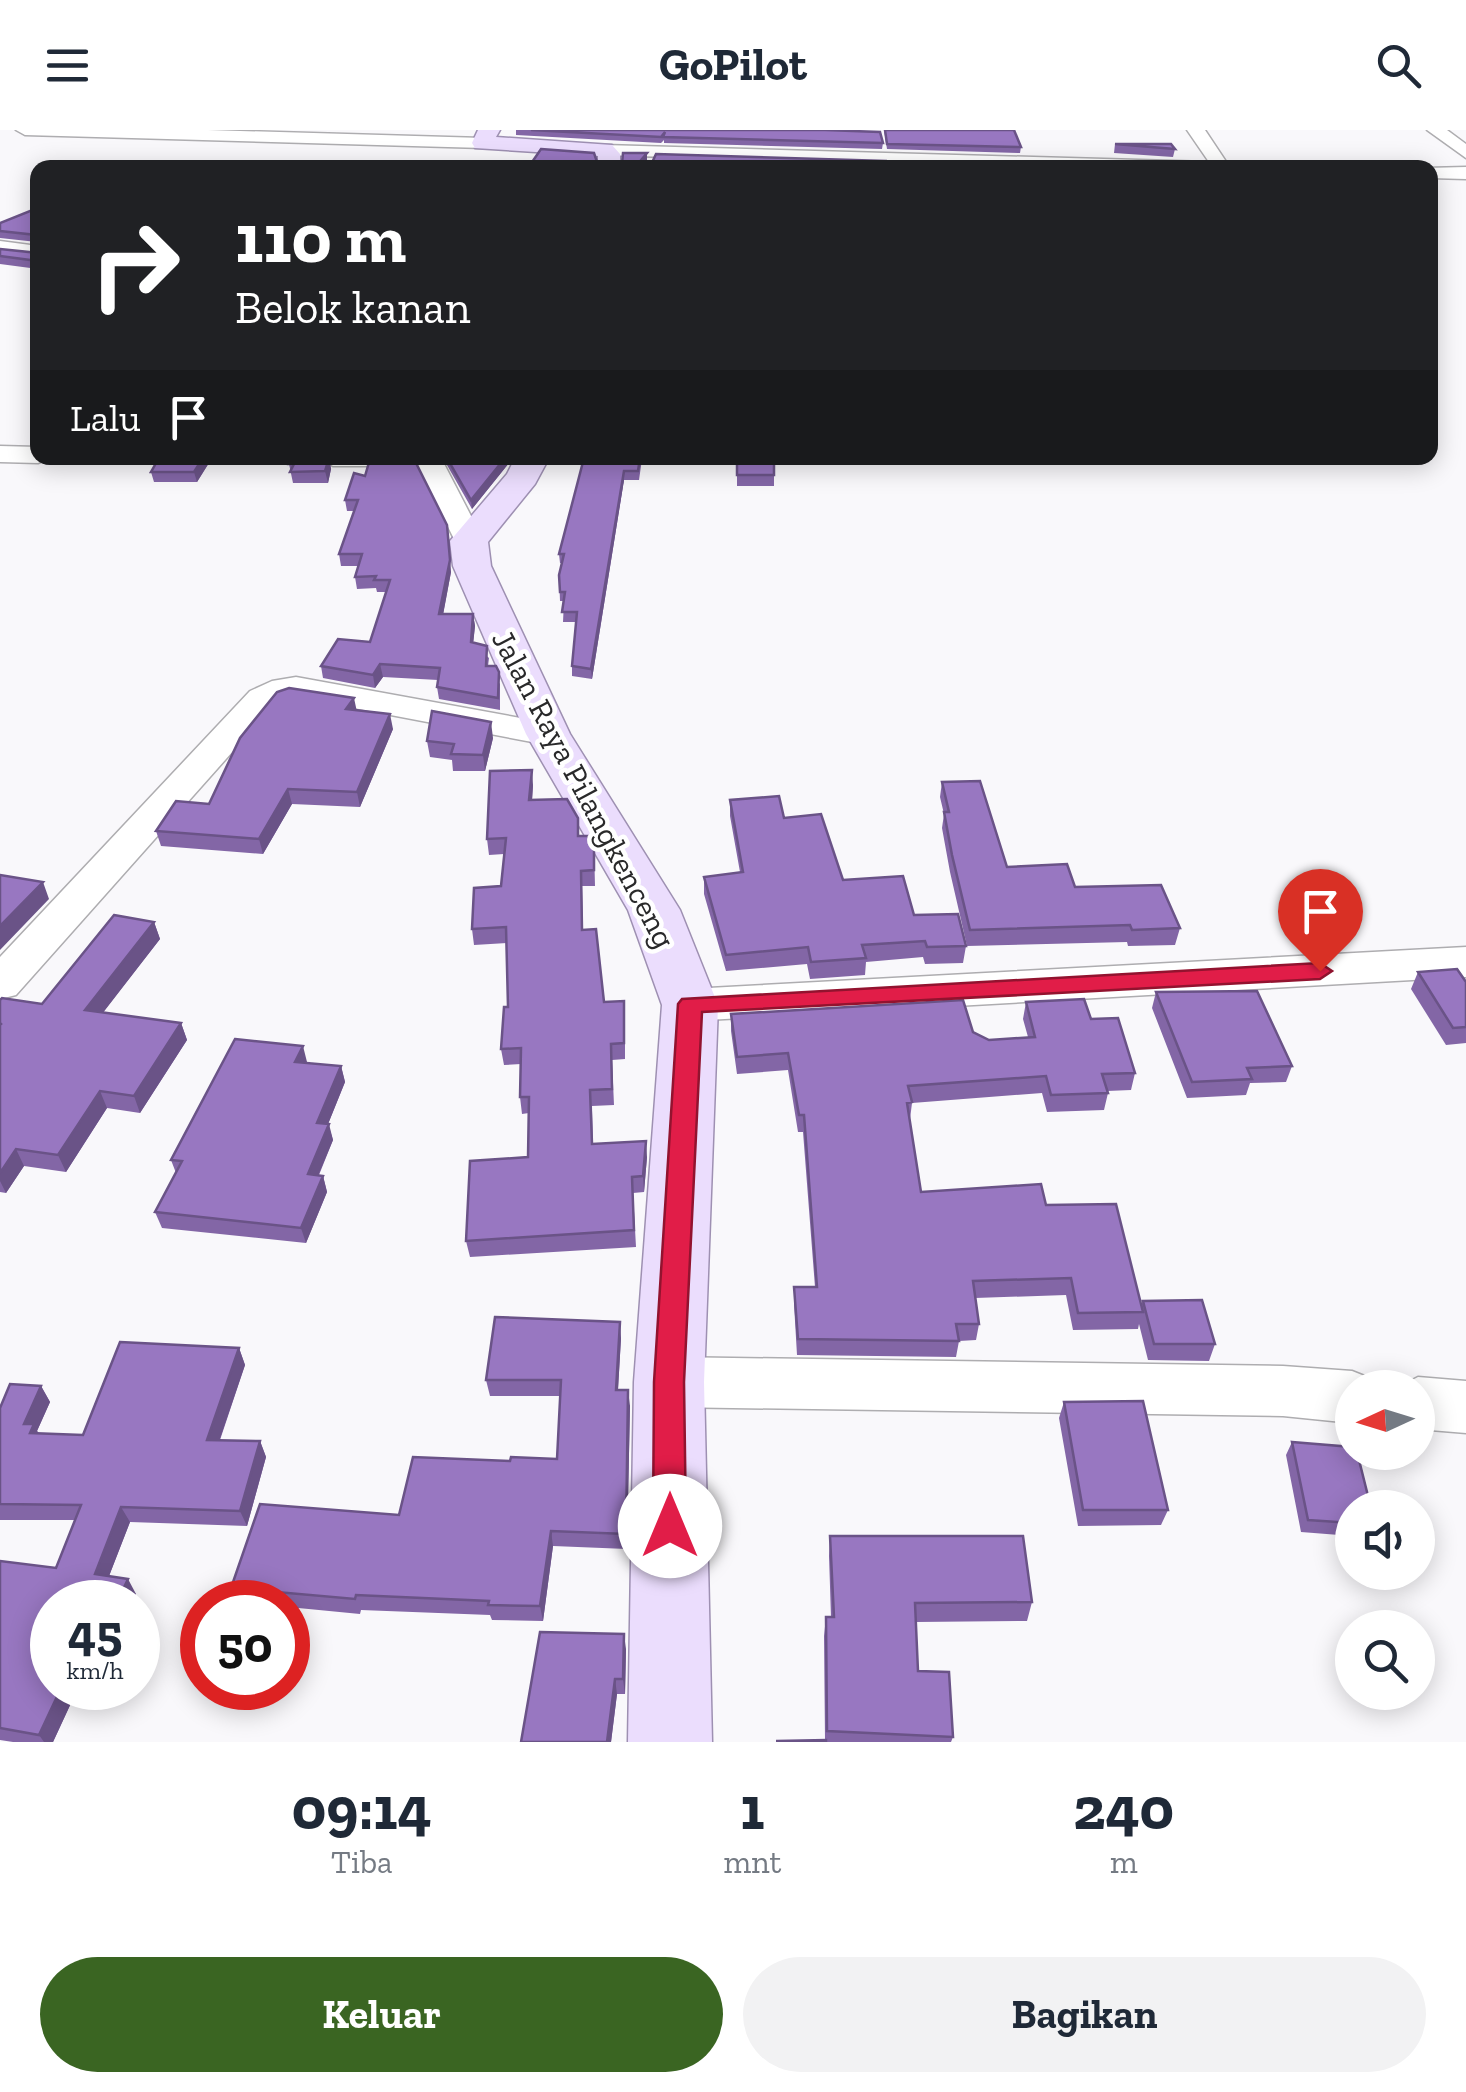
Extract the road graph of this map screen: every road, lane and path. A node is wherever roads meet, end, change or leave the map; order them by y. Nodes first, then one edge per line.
1 (25, 130) edge
2 (638, 130) edge
3 (1196, 130) edge
4 (1436, 130) edge
5 (745, 134) edge
6 (486, 137) edge
7 (740, 153) junction
8 (1466, 153) edge
9 (611, 156) edge
10 (951, 157) edge
11 (782, 160) edge
12 (857, 160) edge
13 (1025, 160) edge
14 (1218, 160) edge
15 (1438, 172) edge
16 (1466, 173) edge
17 (0, 247) edge
18 (30, 251) edge
19 (0, 454) edge
20 (30, 455) edge
21 (431, 465) edge
22 (529, 465) edge
23 (469, 541) junction
24 (548, 734) junction
25 (1466, 962) edge
26 (0, 984) edge
27 (690, 1004) junction
28 (669, 1382) junction
29 (1335, 1395) edge
30 (1435, 1404) edge
31 (1466, 1407) edge
32 (670, 1742) edge

1 - 6 street
2 - 9 street
3 - 14 street
4 - 8 street
5 - 7 street
6 - 9 main road
7 - 9 street
7 - 11 street
10 - 12 street
10 - 13 street
15 - 16 street
17 - 18 street
19 - 20 street
21 - 23 street
22 - 23 main road
23 - 24 main road, Jalan Raya Pilangkenceng
24 - 26 street
24 - 27 main road, Jalan Raya Pilangkenceng
25 - 27 street
27 - 28 main road, Jalan Raya Pilangkenceng
28 - 29 street
28 - 32 main road, Jalan Raya Pilangkenceng
30 - 31 street

